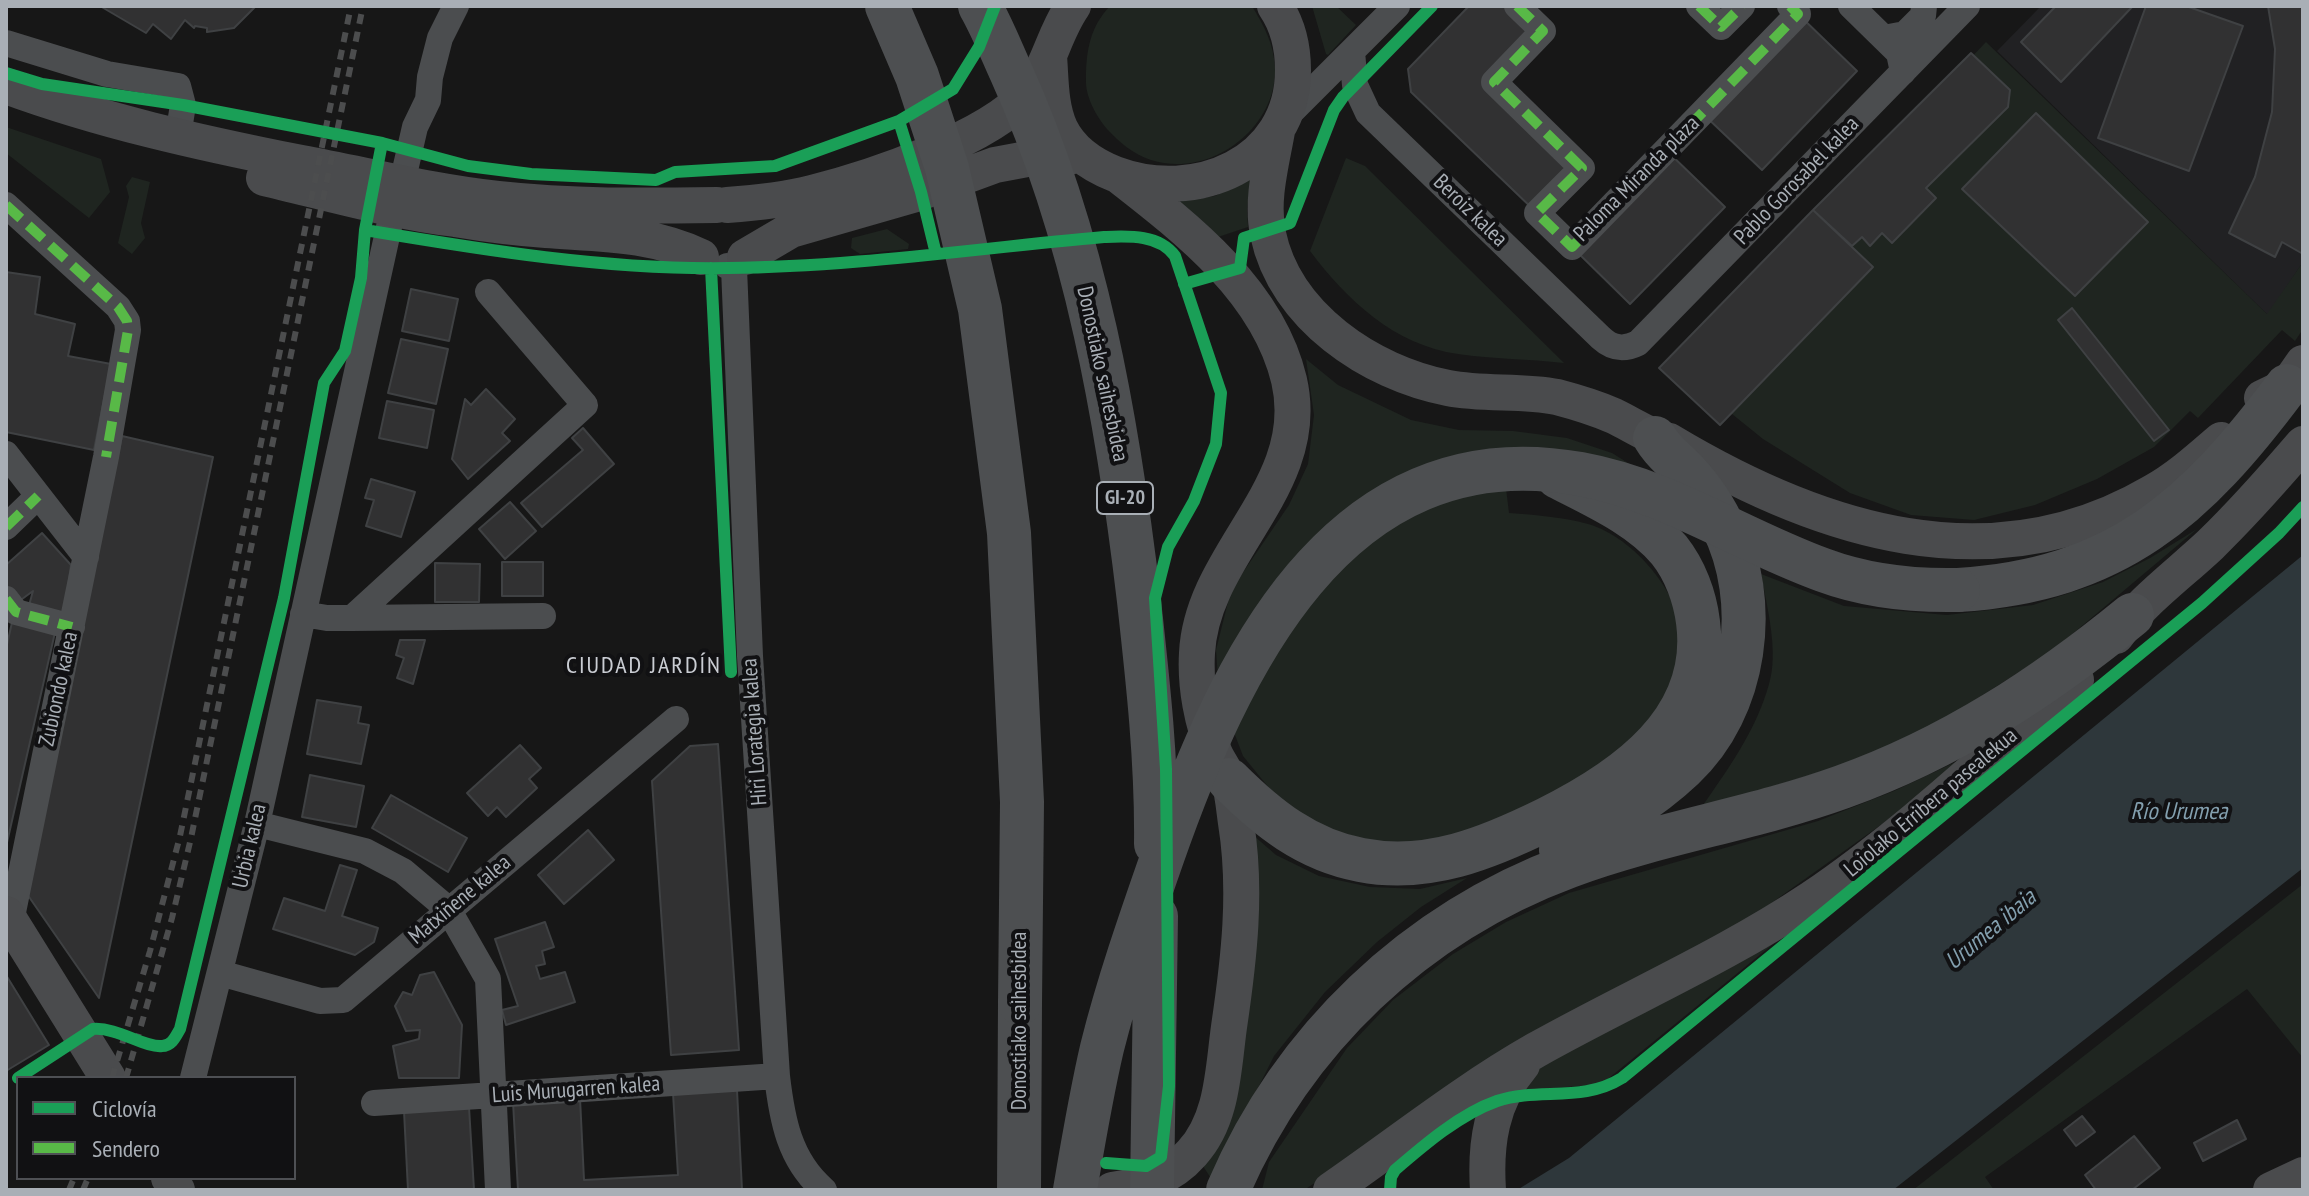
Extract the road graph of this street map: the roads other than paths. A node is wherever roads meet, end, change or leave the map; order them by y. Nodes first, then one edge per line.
1 (456, 6) edge
2 (887, 6) edge
3 (980, 6) edge
4 (1275, 6) edge
5 (1397, 6) edge
6 (1517, 6) edge
7 (1699, 6) edge
8 (1742, 6) edge
9 (1790, 6) edge
10 (1851, 6) edge
11 (1924, 6) edge
12 (1956, 8) edge
13 (1059, 25) edge
14 (1884, 38) junction
15 (6, 43) edge
16 (1352, 52) junction
17 (1903, 72) junction
18 (6, 86) edge
19 (6, 105) edge
20 (1280, 126) junction
21 (178, 136) junction
22 (1103, 168) junction
23 (398, 196) junction
24 (6, 205) edge
25 (722, 205) junction
26 (725, 260) junction
27 (488, 292) dead end
28 (1622, 348) joint
29 (2295, 375) edge
30 (1655, 438) junction
31 (2303, 444) edge
32 (6, 454) edge
33 (1545, 470) junction
34 (38, 496) junction
35 (6, 527) edge
36 (86, 557) junction
37 (6, 599) edge
38 (303, 614) junction
39 (2132, 615) junction
40 (543, 616) dead end
41 (352, 618) junction
42 (72, 627) junction
43 (676, 719) dead end
44 (1229, 780) junction
45 (257, 824) junction
46 (1528, 882) junction
47 (448, 909) junction
48 (8, 918) edge
49 (220, 973) junction
50 (1534, 1052) junction
51 (107, 1076) edge
52 (194, 1076) edge
53 (777, 1076) junction
54 (493, 1095) junction
55 (374, 1103) dead end
56 (2303, 1175) edge
57 (1233, 1178) edge
58 (498, 1190) edge
59 (824, 1190) edge
60 (1019, 1190) edge
61 (1049, 1190) edge
62 (1075, 1190) edge
63 (1085, 1190) edge
64 (1112, 1190) edge
65 (1152, 1190) edge
66 (1331, 1190) edge
67 (1488, 1190) edge
68 (2271, 1190) edge

1 - 23 street, Urbia kalea
2 - 60 highway, Donostiako saihesbidea, bridge
3 - 65 highway, Donostiako saihesbidea / GI-20, bridge
4 - 20 street
5 - 16 street
6 - 9 street, Paloma Miranda plaza
7 - 8 street
10 - 14 street
11 - 14 street
12 - 17 street, Pablo Gorosabel kalea
13 - 22 street
13 - 25 street
14 - 17 street
15 - 21 street
16 - 20 street
16 - 28 street, Beroiz kalea
17 - 28 street, Pablo Gorosabel kalea
18 - 21 street
19 - 23 street
20 - 22 street
20 - 30 street
21 - 23 street
22 - 26 street
22 - 44 street
23 - 25 street
23 - 26 street
23 - 38 street, Urbia kalea
24 - 36 street, Zubiondo kalea
25 - 26 street
25 - 26 street
26 - 53 street, Hiri Lorategia kalea
27 - 41 street
29 - 30 street
29 - 33 highway, bridge
30 - 46 highway
31 - 39 street, Loiolako Erribera pasealekua
32 - 34 street
33 - 44 highway, bridge
33 - 62 highway, bridge
34 - 35 street
34 - 36 street
36 - 42 street, Zubiondo kalea
37 - 42 street
38 - 41 street
38 - 45 street, Urbia kalea
39 - 46 highway
39 - 50 street, Loiolako Erribera pasealekua
40 - 41 street
42 - 48 street, Zubiondo kalea
43 - 47 street, Matxiñene kalea
44 - 64 street
45 - 47 street
45 - 49 street, Urbia kalea
46 - 57 highway
47 - 49 street, Matxiñene kalea
47 - 54 street
48 - 51 street
49 - 52 street, Urbia kalea
50 - 66 street, Loiolako Erribera pasealekua
50 - 67 street, Loiolako Erribera pasealekua
53 - 54 street, Luis Murugarren kalea
53 - 59 street, Hiri Lorategia kalea
54 - 55 street, Luis Murugarren kalea
54 - 58 street
56 - 68 street
61 - 63 street

